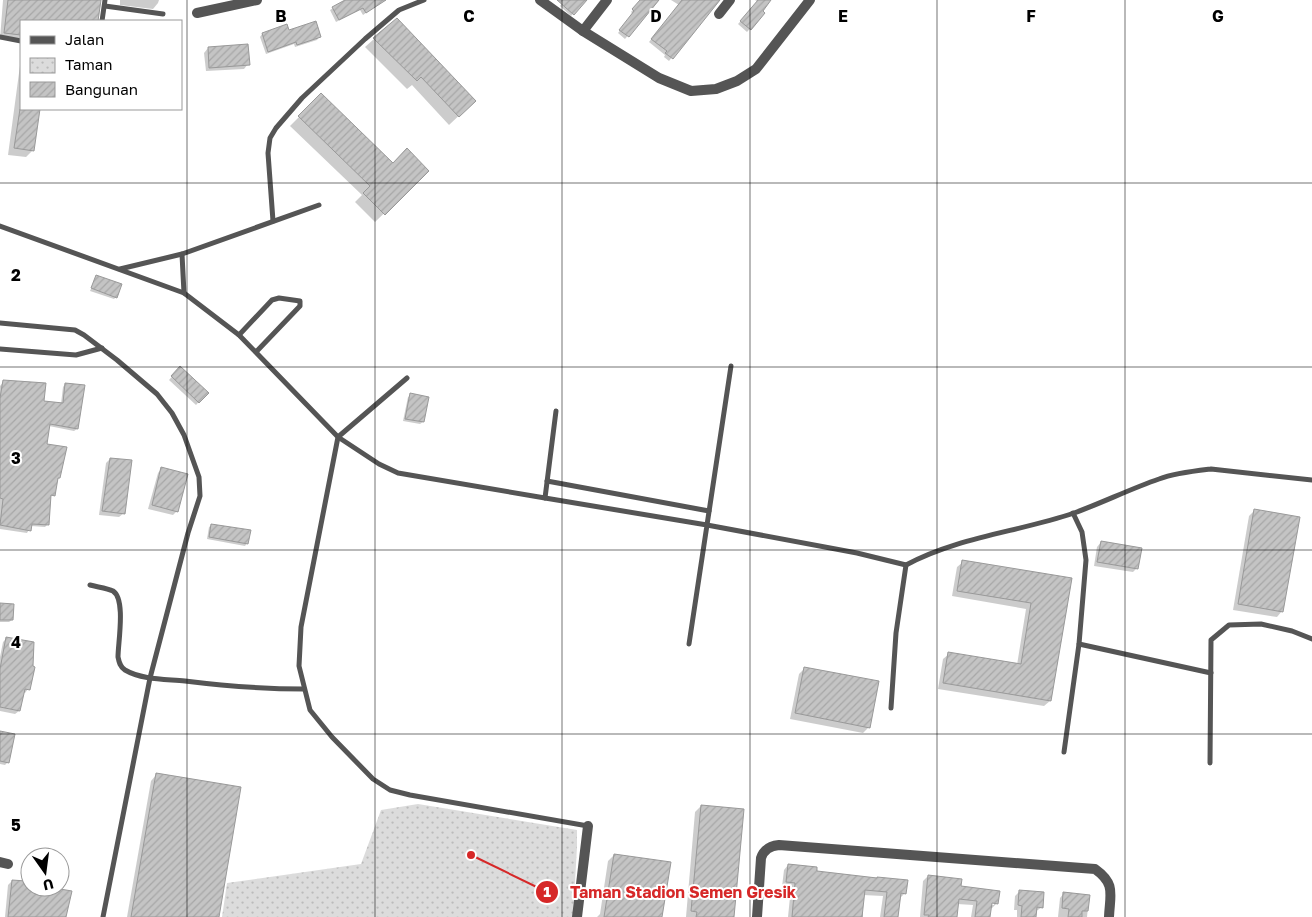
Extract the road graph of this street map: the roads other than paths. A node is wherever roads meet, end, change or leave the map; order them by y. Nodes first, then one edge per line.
1 (257, 0) edge
2 (424, 0) edge
3 (540, 0) edge
4 (607, 0) edge
5 (730, 0) edge
6 (810, 0) edge
7 (105, 3) edge
8 (197, 13) dead end
9 (163, 14) dead end
10 (719, 14) dead end
11 (102, 20) edge
12 (583, 31) junction
13 (0, 37) edge
14 (20, 41) edge
15 (319, 204) dead end
16 (273, 221) junction
17 (0, 226) edge
18 (182, 254) junction
19 (120, 269) junction
20 (184, 293) junction
21 (0, 324) edge
22 (240, 335) junction
23 (102, 348) junction
24 (0, 349) edge
25 (256, 352) junction
26 (731, 366) dead end
27 (407, 378) dead end
28 (556, 411) dead end
29 (338, 437) junction
30 (1312, 480) edge
31 (547, 481) junction
32 (544, 498) junction
33 (709, 511) junction
34 (1073, 513) junction
35 (707, 525) junction
36 (906, 565) junction
37 (90, 585) dead end
38 (1312, 639) edge
39 (689, 644) dead end
40 (1079, 644) junction
41 (1211, 674) junction
42 (150, 678) junction
43 (304, 689) junction
44 (891, 708) dead end
45 (1064, 752) dead end
46 (1210, 764) dead end
47 (588, 826) joint
48 (103, 917) edge
49 (578, 917) edge
50 (757, 917) edge
51 (1109, 917) edge

1 - 8 street
2 - 16 lane
3 - 12 street
4 - 12 street
5 - 10 street
6 - 12 street
7 - 9 lane
7 - 11 lane
13 - 14 lane
15 - 16 lane
16 - 18 lane
17 - 19 lane
18 - 19 lane
18 - 20 lane
19 - 20 lane
20 - 22 lane
21 - 23 lane
22 - 25 lane
22 - 25 lane
23 - 24 lane
23 - 42 lane
25 - 29 lane
26 - 33 lane
27 - 29 lane
28 - 31 lane
29 - 32 lane
29 - 43 lane
30 - 34 lane
31 - 32 lane
31 - 33 lane
32 - 35 lane
33 - 35 lane
34 - 36 lane
34 - 40 lane
35 - 36 lane
35 - 39 lane
36 - 44 lane
37 - 42 lane
38 - 41 lane
40 - 41 lane
40 - 45 lane
41 - 46 lane
42 - 43 lane
42 - 48 lane
43 - 47 lane
47 - 49 street
50 - 51 street

